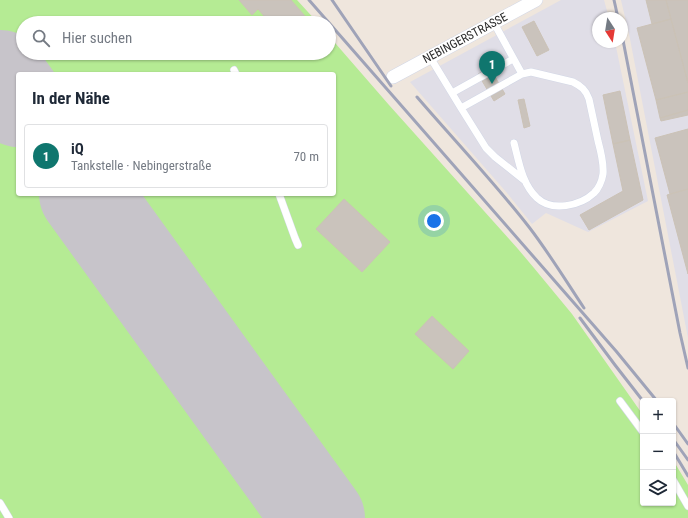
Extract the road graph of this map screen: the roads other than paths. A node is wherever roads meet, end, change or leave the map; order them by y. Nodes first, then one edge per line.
1 (536, 0) edge
2 (494, 23) junction
3 (430, 57) junction
4 (514, 58) junction
5 (522, 74) junction
6 (393, 77) dead end
7 (452, 93) junction
8 (461, 108) junction
9 (514, 142) dead end
10 (524, 180) junction
11 (280, 196) edge
12 (298, 245) dead end
13 (620, 401) dead end
14 (640, 428) edge
15 (676, 485) edge
16 (0, 503) edge
17 (688, 506) edge
18 (8, 518) edge

1 - 2 street, NEBINGERSTRASSE
2 - 3 street, NEBINGERSTRASSE
2 - 4 lane
3 - 6 street, NEBINGERSTRASSE
3 - 7 lane
4 - 5 lane
4 - 7 lane
5 - 8 lane
5 - 10 lane
7 - 8 lane
8 - 10 lane
9 - 10 lane
11 - 12 lane
13 - 14 lane
15 - 17 lane
16 - 18 lane

